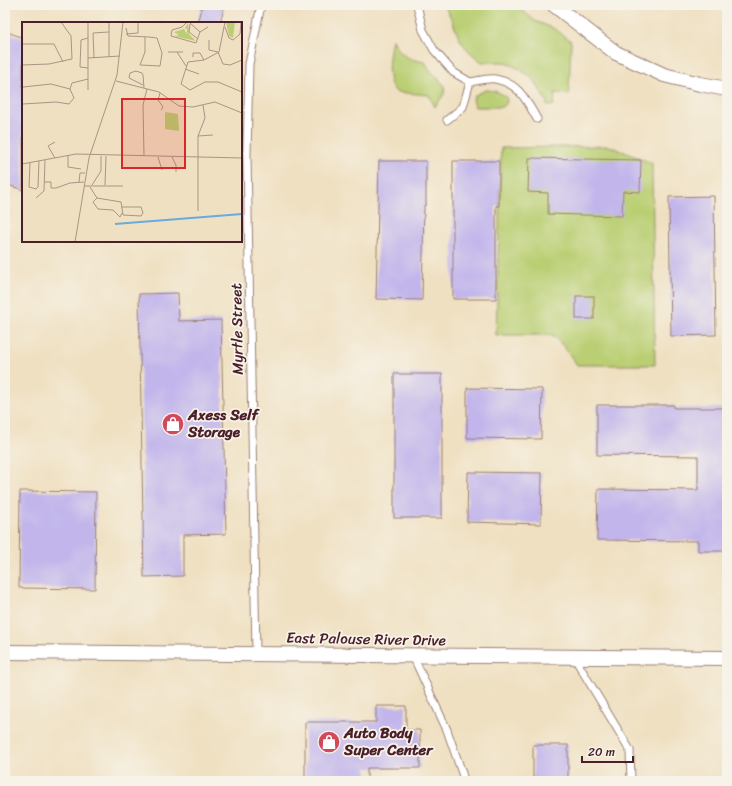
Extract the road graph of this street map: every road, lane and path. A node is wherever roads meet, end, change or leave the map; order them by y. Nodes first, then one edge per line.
1 (261, 5) edge
2 (417, 5) edge
3 (554, 5) edge
4 (470, 82) junction
5 (727, 89) edge
6 (537, 119) dead end
7 (447, 120) dead end
8 (5, 652) edge
9 (256, 654) junction
10 (413, 656) junction
11 (574, 657) junction
12 (727, 658) edge
13 (464, 781) edge
14 (631, 781) edge

1 - 9 lane, Myrtle Street
2 - 4 lane
3 - 5 street
4 - 6 lane
4 - 7 lane
8 - 9 street, East Palouse River Drive
9 - 10 street, East Palouse River Drive
10 - 11 street, East Palouse River Drive
10 - 13 lane
11 - 12 street, East Palouse River Drive
11 - 14 lane

